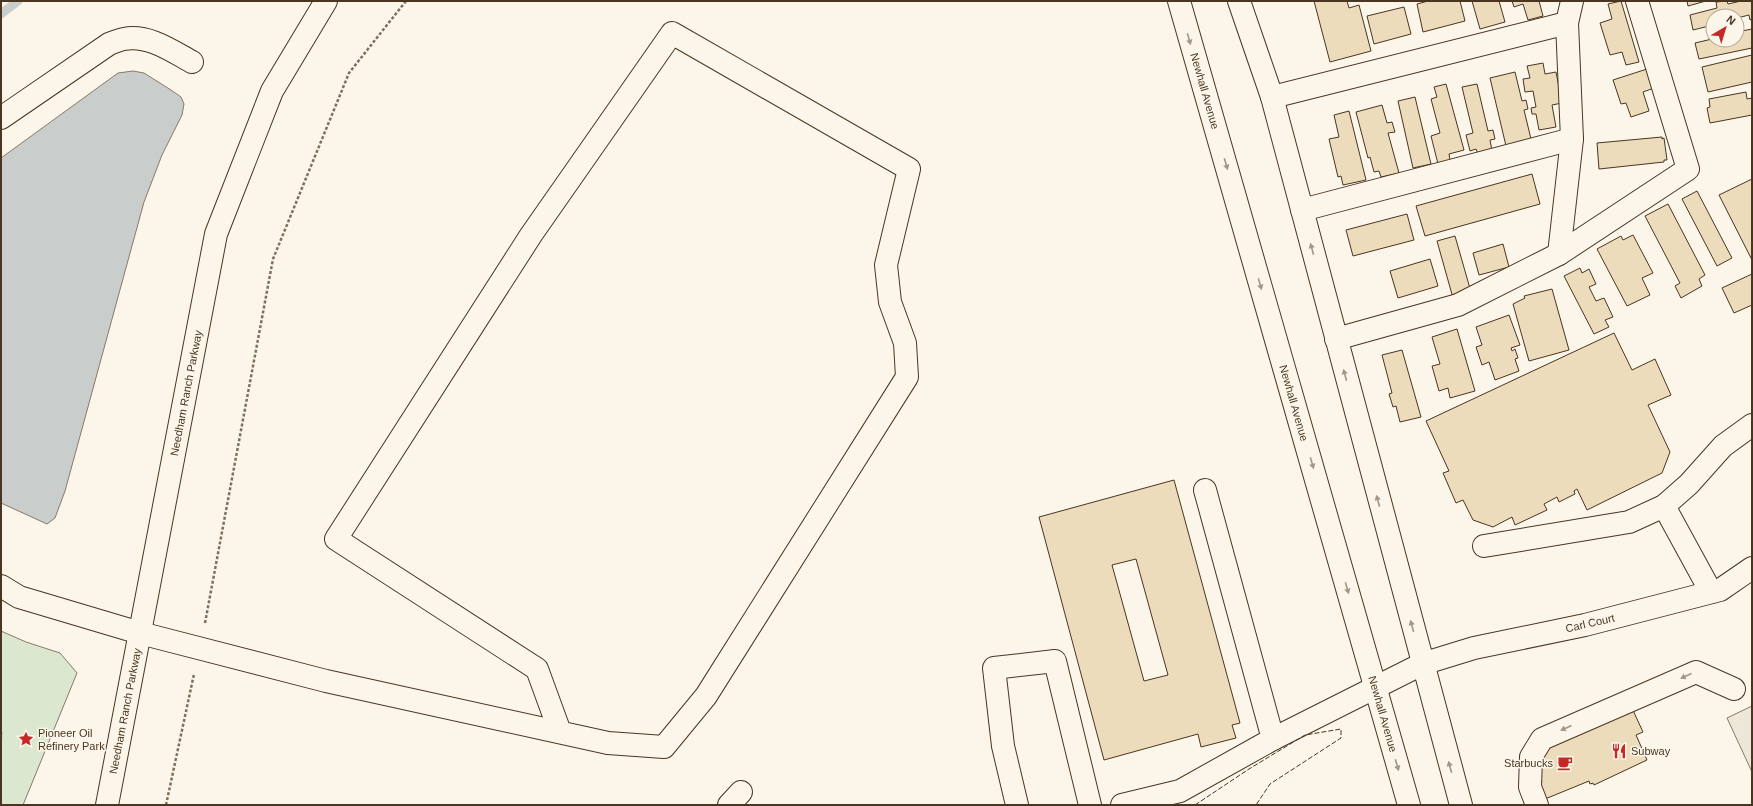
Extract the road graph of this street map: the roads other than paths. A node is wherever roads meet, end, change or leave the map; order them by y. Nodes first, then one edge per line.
1 (326, 1) edge
2 (1178, 1) edge
3 (1240, 1) edge
4 (1572, 1) edge
5 (1637, 1) edge
6 (1567, 22) junction
7 (192, 62) dead end
8 (1272, 97) junction
9 (1, 118) edge
10 (1572, 139) junction
11 (1302, 210) junction
12 (1560, 254) junction
13 (1336, 339) junction
14 (1752, 425) edge
15 (1205, 490) dead end
16 (1664, 506) junction
17 (1484, 546) dead end
18 (1752, 568) edge
19 (1, 586) edge
20 (1711, 592) junction
21 (140, 633) junction
22 (1422, 664) junction
23 (1376, 687) junction
24 (1734, 689) dead end
25 (560, 732) junction
26 (1273, 739) junction
27 (107, 805) edge
28 (1016, 805) edge
29 (1090, 805) edge
30 (1122, 805) edge
31 (1408, 805) edge
32 (1461, 805) edge
33 (1537, 805) edge

1 - 21 main road, Needham Ranch Parkway
2 -> 23 main road, Newhall Avenue
3 - 8 main road
4 - 6 main road
5 - 12 main road
6 - 8 main road
6 - 10 main road
7 - 9 main road
8 - 11 main road
10 - 11 main road
10 - 12 main road
13 -> 11 main road
12 - 13 main road
22 -> 13 main road
14 - 16 main road
15 - 26 main road
16 - 17 main road
16 - 20 main road
18 - 20 main road, Carl Court
19 - 21 main road
20 - 22 main road, Carl Court
21 - 25 main road
21 - 27 main road, Needham Ranch Parkway
22 - 23 main road, Carl Court
32 -> 22 main road
23 - 26 main road, Carl Court
23 -> 31 main road, Newhall Avenue
24 -> 33 main road
25 - 25 main road
26 - 30 main road, Carl Court
28 - 29 main road

